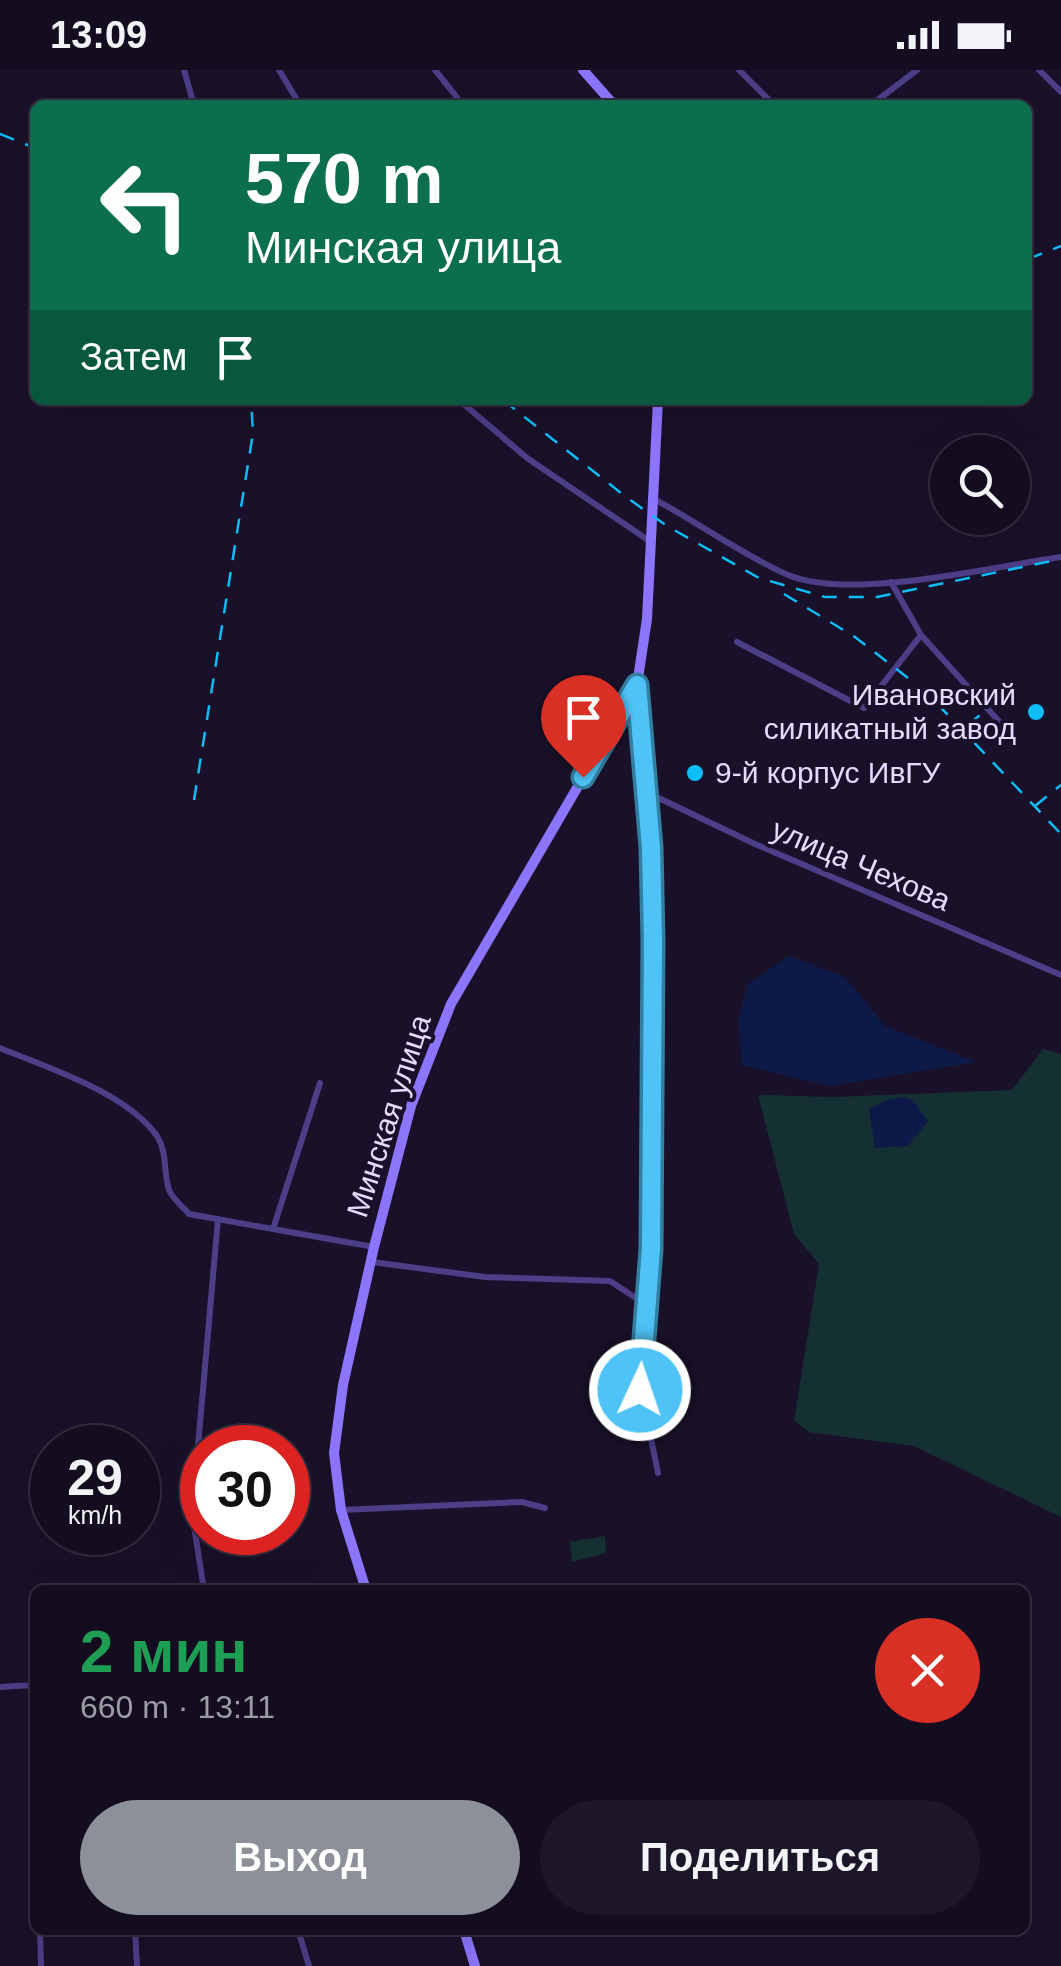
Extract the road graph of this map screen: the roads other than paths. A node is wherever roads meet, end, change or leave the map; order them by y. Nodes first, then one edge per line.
1 (184, 70) edge
2 (280, 70) edge
3 (435, 70) edge
4 (583, 70) edge
5 (739, 70) edge
6 (917, 70) edge
7 (1039, 70) edge
8 (1061, 92) edge
9 (193, 100) edge
10 (297, 100) edge
11 (459, 100) edge
12 (610, 100) edge
13 (769, 100) edge
14 (877, 100) edge
15 (464, 405) edge
16 (658, 405) edge
17 (654, 499) junction
18 (652, 543) junction
19 (1061, 557) edge
20 (891, 582) junction
21 (921, 636) junction
22 (738, 642) dead end
23 (637, 685) junction
24 (1014, 738) dead end
25 (646, 792) junction
26 (1061, 975) edge
27 (0, 1048) edge
28 (320, 1082) dead end
29 (218, 1219) junction
30 (273, 1229) junction
31 (374, 1246) junction
32 (370, 1262) junction
33 (644, 1304) junction
34 (658, 1473) dead end
35 (545, 1508) dead end
36 (341, 1510) junction
37 (203, 1585) edge
38 (364, 1585) edge
39 (30, 1685) edge
40 (0, 1687) edge
41 (40, 1935) edge
42 (136, 1935) edge
43 (299, 1935) edge
44 (466, 1935) edge
45 (41, 1966) edge
46 (137, 1966) edge
47 (308, 1966) edge
48 (475, 1966) edge

1 - 9 street
2 - 10 street
3 - 11 street
4 - 12 main road
5 - 13 street
6 - 14 street
7 - 8 street
15 - 18 street
16 - 17 main road, Минская улица
17 - 18 main road, Минская улица
17 - 20 street
18 - 23 main road, Минская улица
19 - 20 street
20 - 21 street
21 - 22 street
21 - 24 street
23 - 25 street
23 - 31 main road, Минская улица
25 - 26 street, улица Чехова
25 - 33 street
27 - 29 street
28 - 30 street
29 - 30 street
29 - 37 street
30 - 31 street
31 - 32 main road, Минская улица
32 - 33 street
32 - 36 main road, Минская улица
33 - 34 street
35 - 36 street
36 - 38 main road, Минская улица
39 - 40 street
41 - 45 street
42 - 46 street
43 - 47 street
44 - 48 main road

